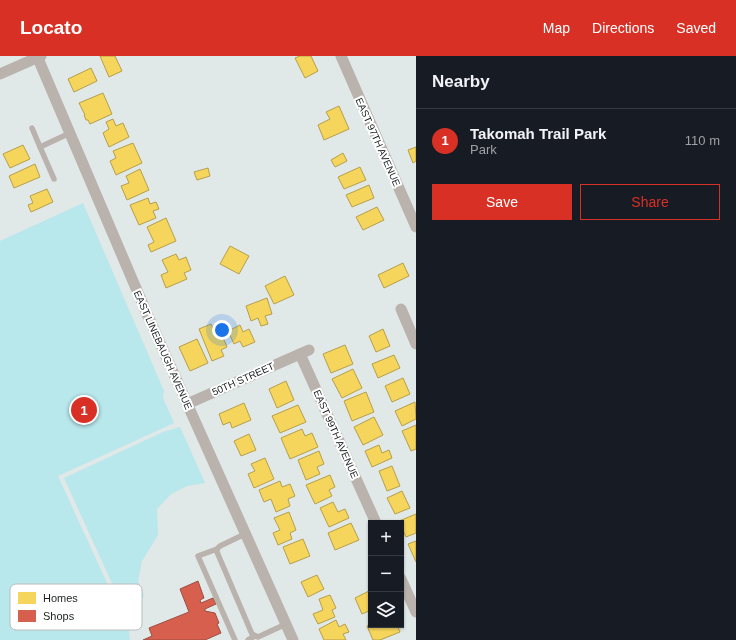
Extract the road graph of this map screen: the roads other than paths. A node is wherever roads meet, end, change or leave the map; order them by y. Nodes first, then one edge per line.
1 (39, 56) edge
2 (341, 56) edge
3 (0, 74) edge
4 (32, 128) dead end
5 (70, 133) junction
6 (40, 147) junction
7 (54, 179) dead end
8 (416, 227) edge
9 (401, 309) dead end
10 (416, 344) edge
11 (304, 352) joint
12 (187, 404) junction
13 (375, 520) edge
14 (245, 534) junction
15 (217, 549) junction
16 (404, 586) edge
17 (416, 612) edge
18 (286, 624) junction
19 (255, 636) junction
20 (235, 640) edge
21 (248, 640) edge
22 (293, 640) edge

1 - 3 street
1 - 5 street, EAST LINEBAUGH AVENUE
2 - 8 street, EAST 97TH AVENUE
4 - 6 lane
5 - 6 lane
5 - 12 street, EAST LINEBAUGH AVENUE
6 - 7 lane
9 - 10 street
11 - 12 street, 50TH STREET
11 - 13 street, EAST 99TH AVENUE
12 - 14 street, EAST LINEBAUGH AVENUE
14 - 15 lane
14 - 18 street, EAST LINEBAUGH AVENUE
15 - 19 lane
15 - 20 lane
16 - 17 street
18 - 19 lane
18 - 22 street, EAST LINEBAUGH AVENUE
19 - 21 lane

